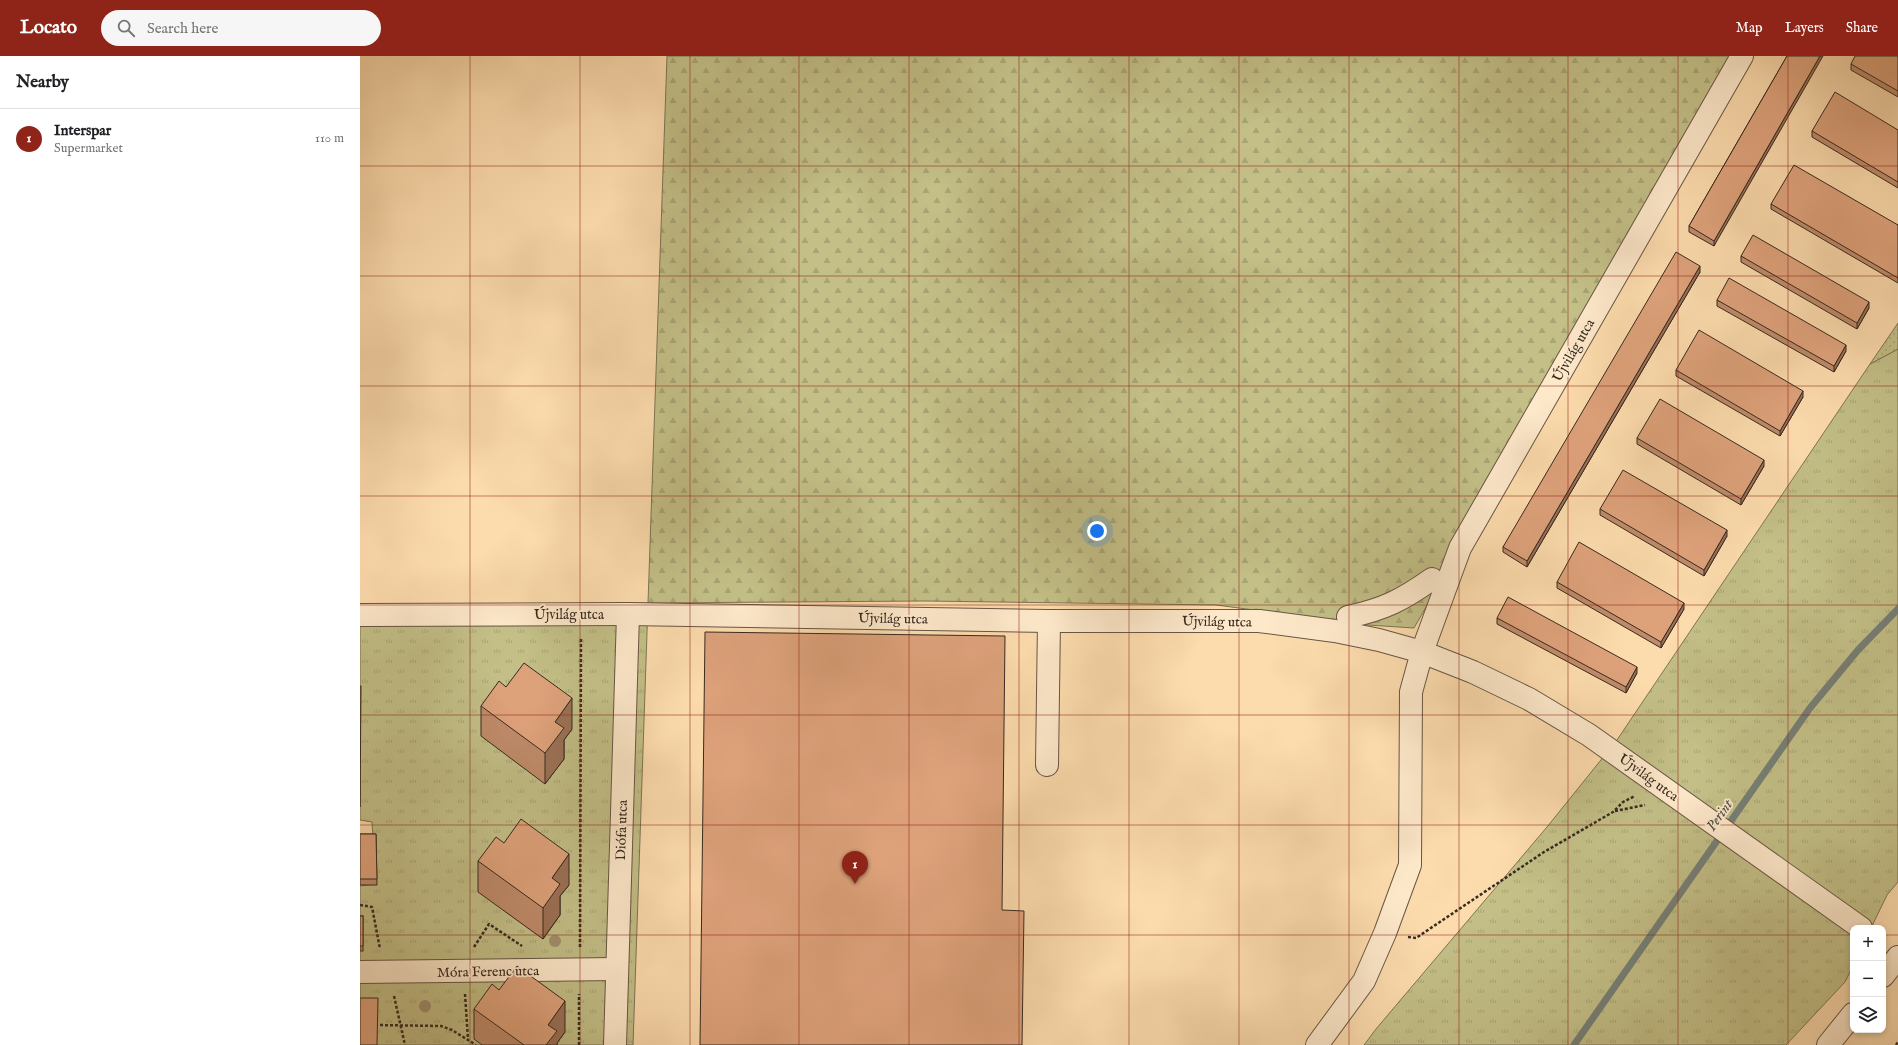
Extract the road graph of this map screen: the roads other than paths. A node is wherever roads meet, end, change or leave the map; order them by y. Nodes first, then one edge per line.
1 (1742, 56) edge
2 (1432, 578) dead end
3 (628, 614) junction
4 (360, 615) edge
5 (1348, 617) dead end
6 (1049, 621) junction
7 (1422, 652) junction
8 (1047, 765) dead end
9 (1857, 925) edge
10 (1894, 955) edge
11 (616, 969) junction
12 (1886, 970) edge
13 (360, 972) edge
14 (1850, 1018) edge
15 (615, 1045) edge
16 (1317, 1045) edge
17 (1828, 1045) edge

1 - 7 street, Újvilág utca
2 - 5 street
3 - 4 street, Újvilág utca
3 - 6 street, Újvilág utca
3 - 11 street, Diófa utca
6 - 7 street, Újvilág utca
6 - 8 street
7 - 9 street, Újvilág utca
7 - 16 street
10 - 12 street
11 - 13 street, Móra Ferenc utca
11 - 15 street, Diófa utca
14 - 17 street

